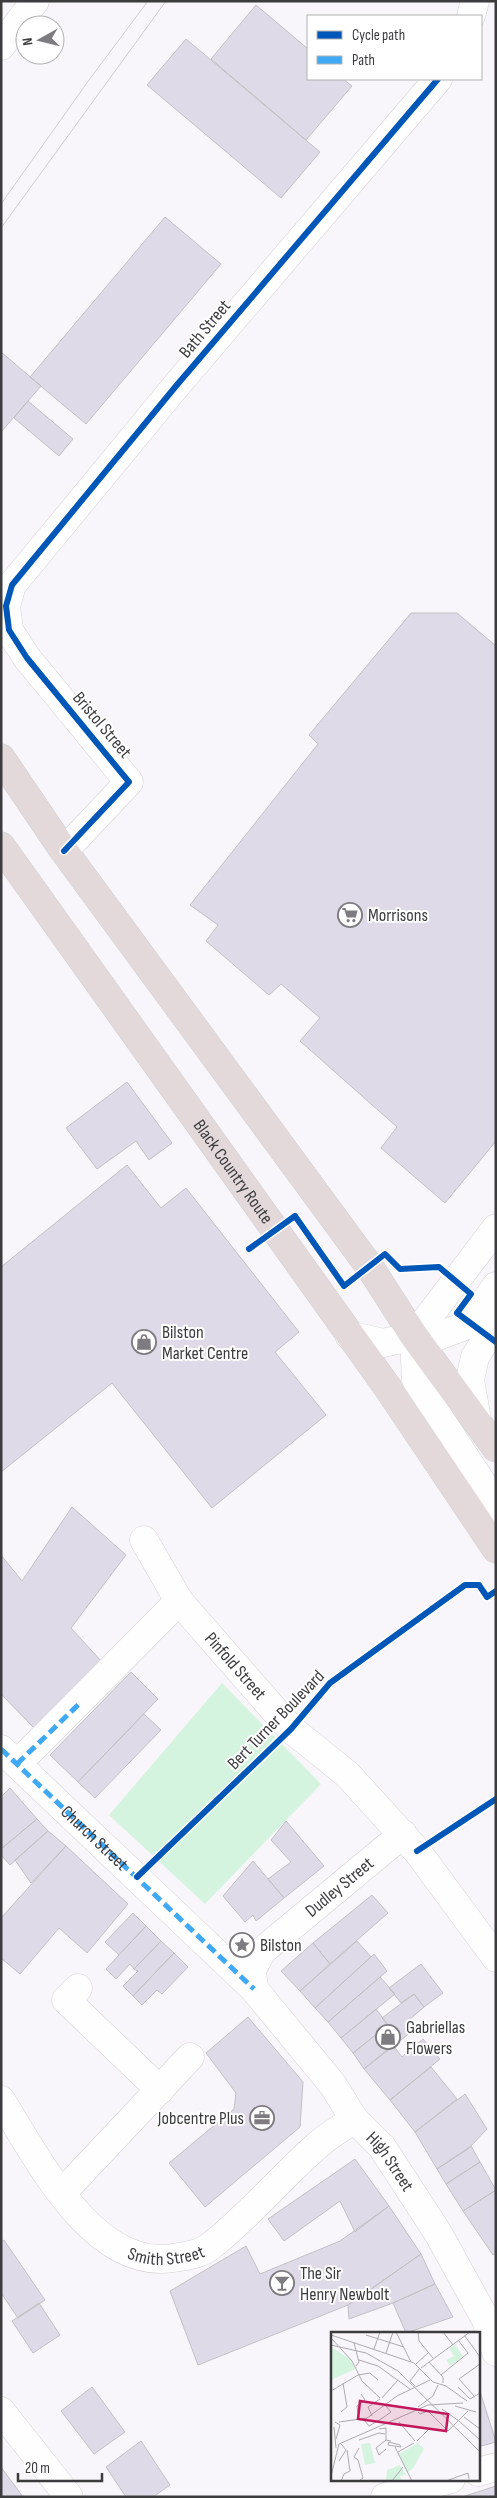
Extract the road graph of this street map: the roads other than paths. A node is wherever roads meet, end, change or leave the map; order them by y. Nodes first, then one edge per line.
1 (35, 1) edge
2 (475, 1) edge
3 (472, 15) edge
4 (1, 46) edge
5 (437, 80) edge
6 (6, 606) joint
7 (1, 758) edge
8 (1, 846) edge
9 (64, 851) junction
10 (496, 1228) edge
11 (496, 1286) edge
12 (496, 1323) edge
13 (349, 1336) junction
14 (414, 1336) junction
15 (477, 1420) junction
16 (496, 1448) edge
17 (496, 1527) edge
18 (144, 1540) dead end
19 (496, 1549) edge
20 (179, 1601) junction
21 (6, 1753) edge
22 (402, 1834) junction
23 (496, 1958) edge
24 (78, 1988) dead end
25 (254, 1989) junction
26 (190, 2057) dead end
27 (160, 2090) junction
28 (1, 2100) edge
29 (354, 2118) junction
30 (62, 2193) junction
31 (491, 2319) edge
32 (496, 2352) edge
33 (1, 2411) edge
34 (496, 2468) edge
35 (480, 2472) edge
36 (447, 2480) edge
37 (69, 2497) edge
38 (385, 2497) edge

1 - 4 street
2 - 3 street
5 - 6 street, Bath Street
6 - 9 street, Bristol Street
7 - 9 highway
8 - 13 highway, Black Country Route
9 - 14 highway
10 - 14 street
11 - 14 street
12 - 15 street
13 - 14 street
13 - 19 highway, Black Country Route
14 - 15 highway
14 - 17 street
15 - 16 highway
18 - 20 street, Pinfold Street
20 - 21 street
20 - 22 street, Pinfold Street
21 - 25 street, Church Street
22 - 23 street, Pinfold Street
22 - 25 street, Dudley Street
24 - 27 street
25 - 29 street, High Street
26 - 27 street
27 - 30 street
28 - 30 street, Smith Street
29 - 30 street, Smith Street
29 - 31 street, High Street
31 - 32 street, High Street
33 - 37 street
34 - 35 street
36 - 38 street

